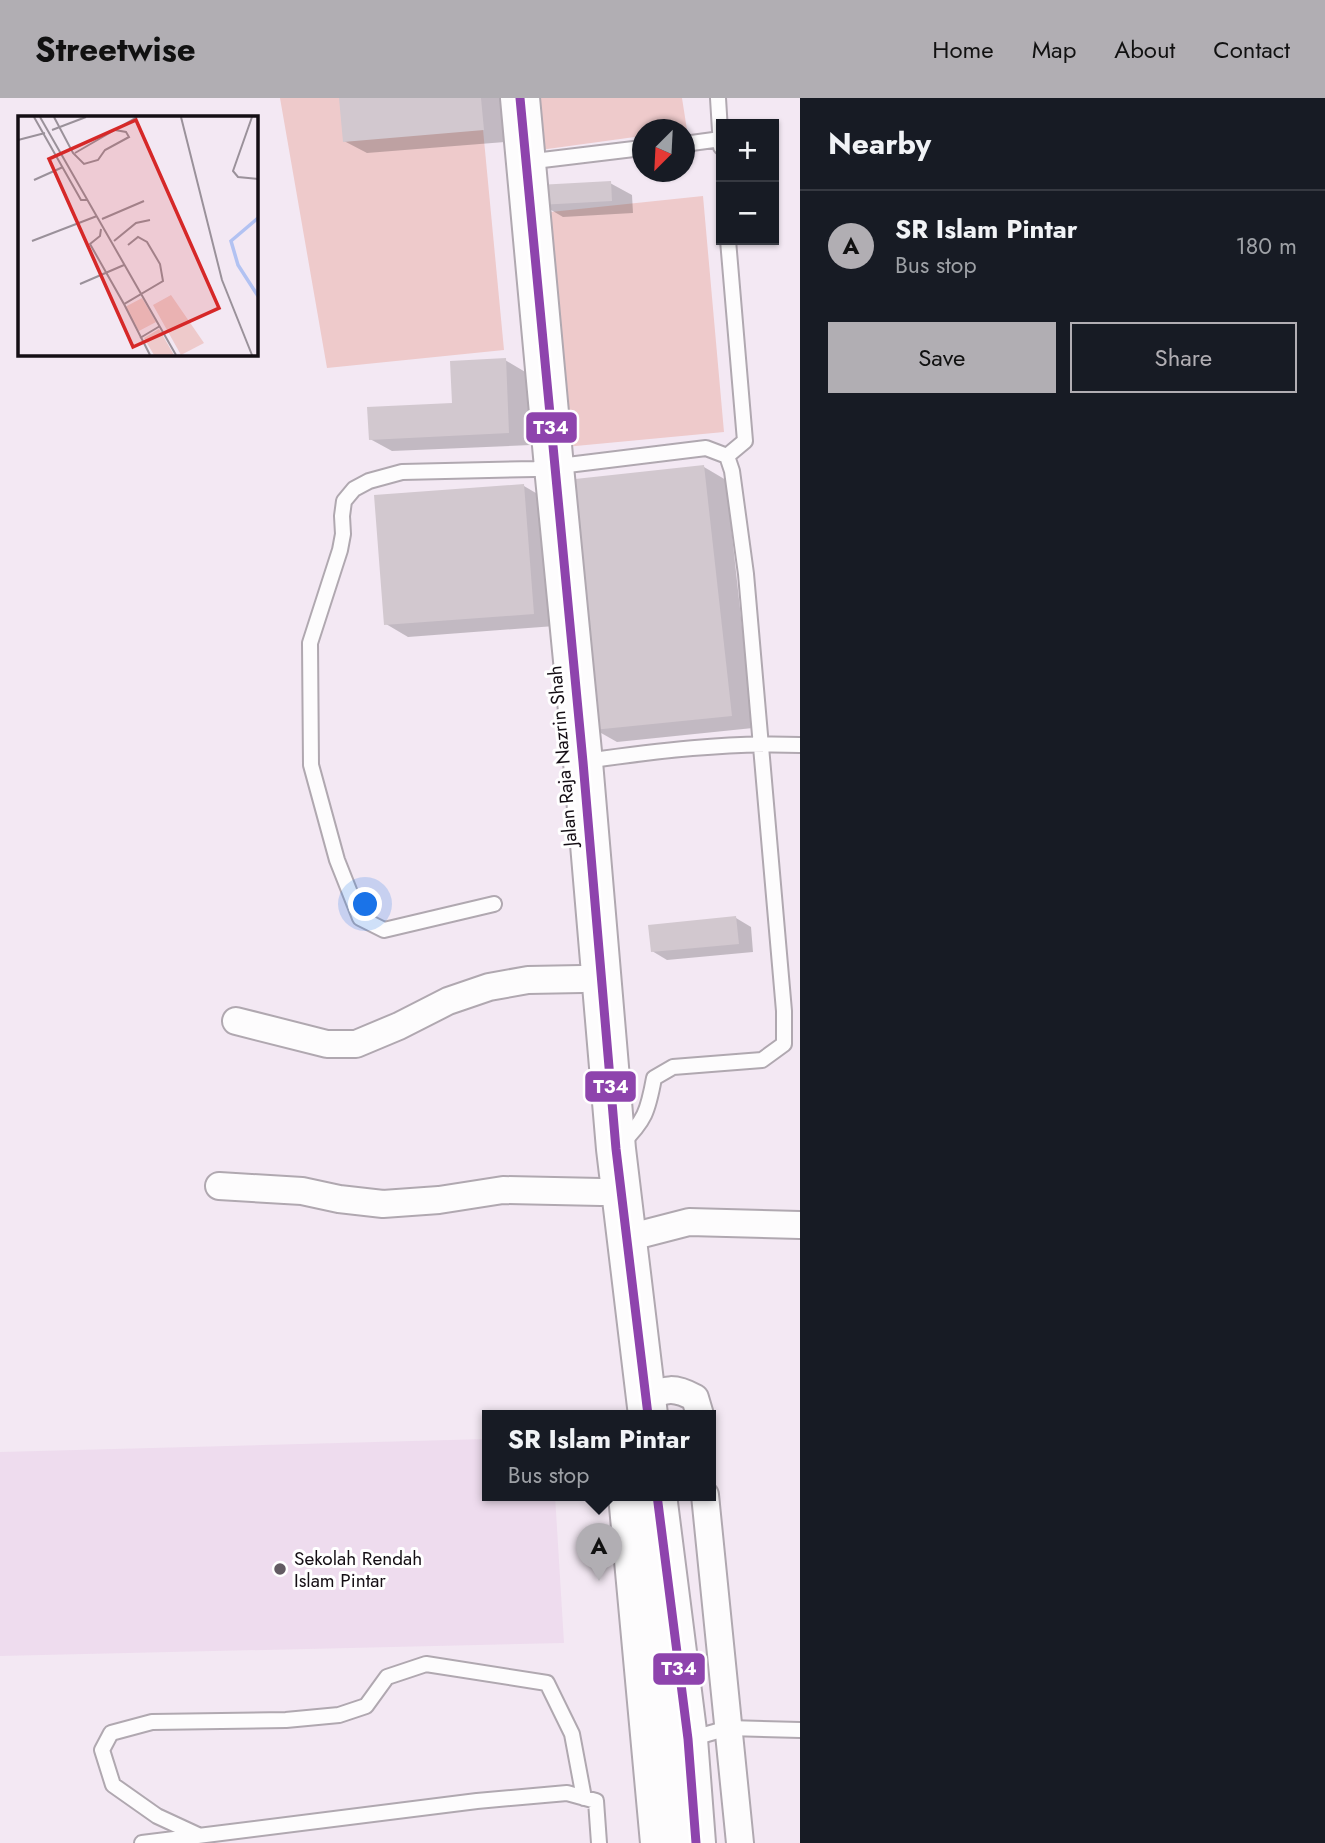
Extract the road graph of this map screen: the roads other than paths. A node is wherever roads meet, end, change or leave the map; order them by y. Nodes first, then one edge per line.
1 (497, 98) edge
2 (520, 98) edge
3 (718, 98) edge
4 (720, 119) edge
5 (716, 140) edge
6 (695, 143) edge
7 (632, 149) edge
8 (526, 162) junction
9 (729, 245) edge
10 (727, 456) junction
11 (544, 468) junction
12 (761, 743) junction
13 (800, 745) edge
14 (583, 762) junction
15 (494, 904) dead end
16 (582, 979) junction
17 (236, 1021) dead end
18 (616, 1149) junction
19 (219, 1186) dead end
20 (601, 1192) junction
21 (800, 1225) edge
22 (626, 1238) junction
23 (638, 1409) edge
24 (699, 1410) edge
25 (629, 1501) edge
26 (658, 1501) edge
27 (706, 1501) edge
28 (728, 1728) junction
29 (800, 1730) edge
30 (688, 1739) junction
31 (584, 1798) junction
32 (198, 1835) junction
33 (142, 1843) edge
34 (599, 1843) edge
35 (660, 1843) edge
36 (696, 1843) edge
37 (740, 1843) edge

1 - 11 highway, Jalan Raja Nazrin Shah
2 - 8 highway, Jalan Raja Nazrin Shah
3 - 4 lane
5 - 6 lane
7 - 8 lane
8 - 11 highway, Jalan Raja Nazrin Shah
9 - 10 lane
10 - 11 lane
10 - 12 lane
11 - 14 highway, Jalan Raja Nazrin Shah
11 - 15 lane
11 - 16 highway, Jalan Raja Nazrin Shah
12 - 13 lane
12 - 14 lane
12 - 18 lane
14 - 18 highway, Jalan Raja Nazrin Shah
16 - 17 street
16 - 20 highway, Jalan Raja Nazrin Shah
18 - 22 highway, Jalan Raja Nazrin Shah
19 - 20 street
20 - 23 highway, Jalan Raja Nazrin Shah
21 - 22 street
22 - 23 highway, Jalan Raja Nazrin Shah
23 - 24 street
25 - 35 highway
26 - 30 highway
27 - 28 street
28 - 29 lane
28 - 30 lane
28 - 37 street
30 - 36 highway
31 - 32 lane
31 - 32 lane
31 - 34 lane
32 - 33 lane

